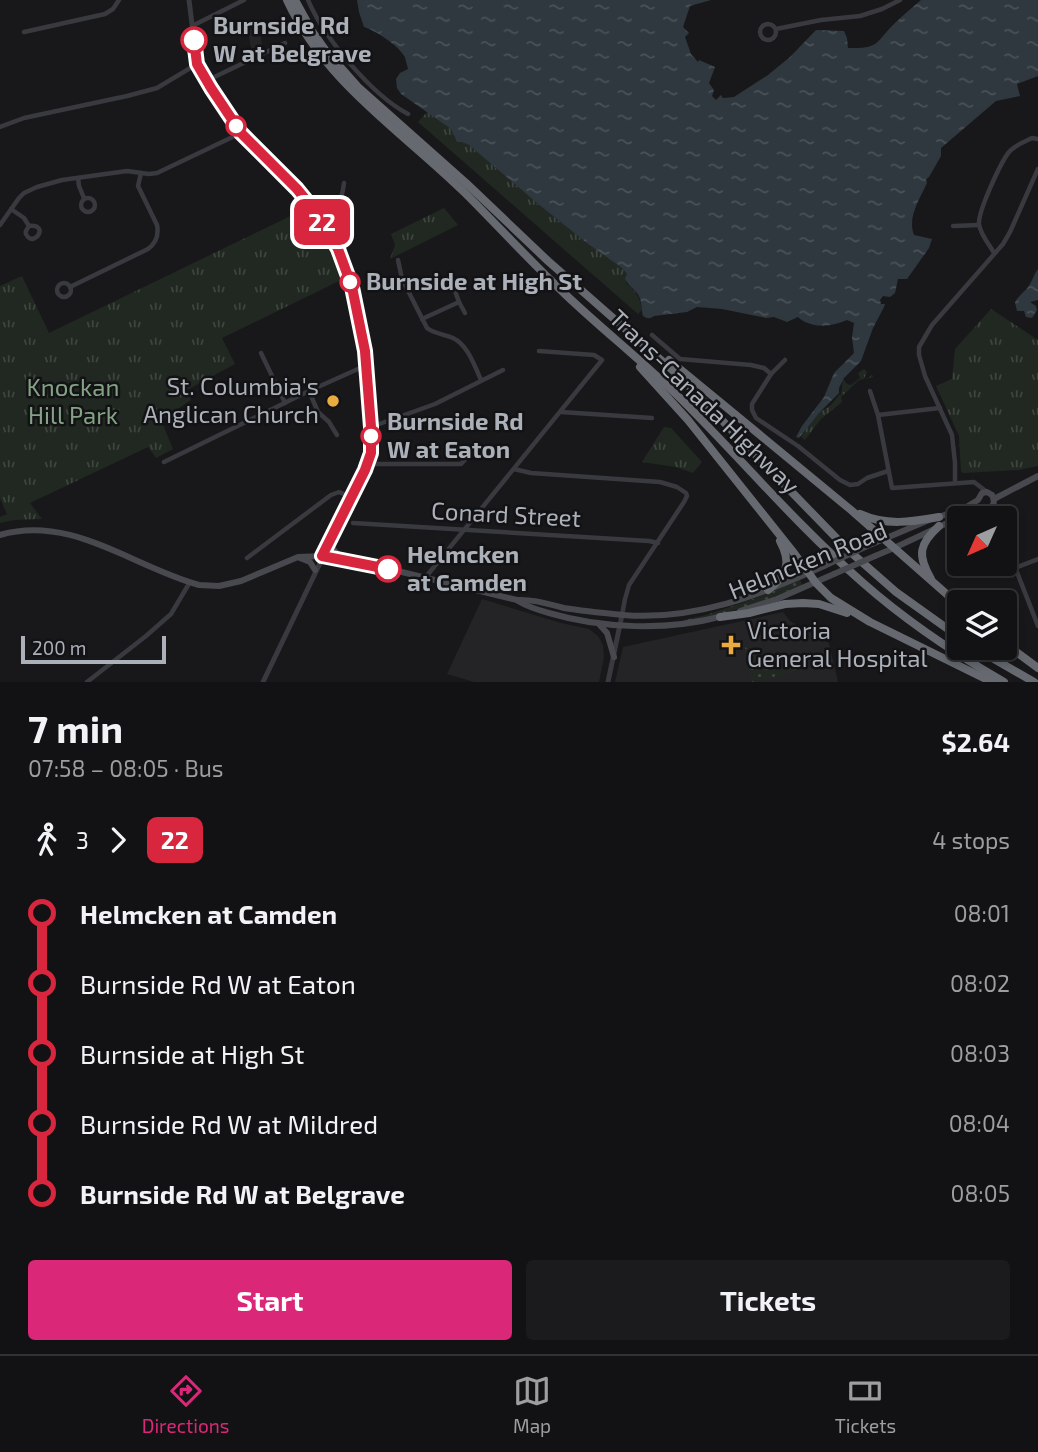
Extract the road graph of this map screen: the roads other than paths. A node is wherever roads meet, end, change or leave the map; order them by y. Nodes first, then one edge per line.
1 (119, 0) edge
2 (189, 0) edge
3 (244, 0) edge
4 (287, 0) edge
5 (295, 0) edge
6 (308, 0) edge
7 (900, 0) edge
8 (192, 26) junction
9 (776, 29) dead end
10 (23, 32) dead end
11 (285, 43) dead end
12 (197, 64) junction
13 (206, 81) junction
14 (408, 114) dead end
15 (1, 124) edge
16 (241, 133) junction
17 (1038, 139) edge
18 (1038, 169) edge
19 (141, 173) junction
20 (78, 178) junction
21 (344, 183) dead end
22 (84, 198) dead end
23 (11, 208) junction
24 (319, 216) junction
25 (0, 225) edge
26 (979, 225) junction
27 (29, 226) dead end
28 (953, 226) dead end
29 (994, 253) junction
30 (398, 260) dead end
31 (548, 261) junction
32 (451, 280) dead end
33 (70, 287) dead end
34 (568, 297) junction
35 (459, 302) junction
36 (465, 313) dead end
37 (422, 319) junction
38 (652, 335) dead end
39 (539, 351) dead end
40 (261, 353) dead end
41 (785, 360) dead end
42 (366, 369) junction
43 (503, 370) dead end
44 (771, 374) junction
45 (481, 380) junction
46 (309, 391) junction
47 (870, 391) dead end
48 (285, 403) junction
49 (940, 408) junction
50 (560, 412) junction
51 (878, 415) junction
52 (653, 418) dead end
53 (371, 427) junction
54 (337, 435) dead end
55 (471, 453) dead end
56 (164, 462) dead end
57 (367, 464) junction
58 (514, 470) junction
59 (888, 471) junction
60 (1038, 476) edge
61 (955, 482) junction
62 (351, 497) junction
63 (978, 500) junction
64 (989, 500) junction
65 (991, 506) edge
66 (851, 510) junction
67 (763, 515) junction
68 (939, 521) junction
69 (353, 523) dead end
70 (464, 530) junction
71 (0, 535) edge
72 (330, 539) junction
73 (885, 540) junction
74 (658, 542) junction
75 (894, 548) junction
76 (322, 556) junction
77 (298, 557) junction
78 (247, 558) dead end
79 (344, 559) junction
80 (1038, 559) edge
81 (1017, 567) edge
82 (315, 570) junction
83 (810, 572) junction
84 (1017, 573) edge
85 (425, 578) junction
86 (190, 582) junction
87 (816, 583) junction
88 (935, 584) junction
89 (768, 590) junction
90 (947, 594) edge
91 (517, 600) junction
92 (622, 615) junction
93 (720, 617) junction
94 (596, 622) junction
95 (870, 622) junction
96 (620, 625) junction
97 (1038, 625) edge
98 (947, 628) edge
99 (1017, 653) edge
100 (614, 657) junction
101 (996, 660) edge
102 (1038, 668) edge
103 (87, 682) edge
104 (262, 682) edge
105 (608, 682) edge
106 (992, 682) edge
107 (1004, 682) edge
108 (1034, 682) edge

1 - 10 street
2 - 8 street
3 - 8 street
4 - 34 highway, Trans-Canada Highway
5 - 31 highway, Trans-Canada Highway
6 - 14 street
7 - 9 street
8 - 12 street
11 - 13 street
12 - 13 street
12 - 15 street
13 - 16 street
16 - 19 street
16 - 24 street
17 - 26 street
18 - 29 street
19 - 20 street
19 - 33 street
20 - 22 street
20 - 23 street
21 - 24 street
23 - 25 street
23 - 27 street
24 - 42 street
26 - 28 street
26 - 29 street
29 - 49 street
30 - 37 street
31 - 66 highway
31 - 98 highway, Trans-Canada Highway
32 - 35 street
34 - 67 highway
34 - 107 highway, Trans-Canada Highway
35 - 36 street
35 - 37 street
37 - 45 street
38 - 44 street
39 - 50 street
40 - 48 street
41 - 44 street
42 - 46 street
42 - 53 street
43 - 45 street
44 - 59 street
45 - 53 street
46 - 48 street
46 - 54 street
47 - 51 street
48 - 56 street
49 - 51 street
49 - 61 street
50 - 52 street
50 - 58 street
51 - 59 street
53 - 57 street
55 - 57 street
57 - 62 street
58 - 70 street
58 - 74 street
59 - 61 street
60 - 64 main road, Helmcken Road
61 - 64 street
62 - 72 street
62 - 78 street
63 - 64 main road
63 - 64 main road
63 - 68 main road, Helmcken Road
64 - 65 street
64 - 68 main road, Helmcken Road
66 - 68 highway
66 - 73 highway
67 - 83 highway
67 - 89 highway
68 - 73 main road, Helmcken Road
68 - 75 main road, Helmcken Road
68 - 88 highway
69 - 70 street, Conard Street
70 - 74 street, Conard Street
70 - 85 street
71 - 86 main road, Helmcken Road
72 - 76 street
72 - 79 main road
73 - 75 highway
73 - 83 main road, Helmcken Road, bridge
74 - 92 street
75 - 87 main road, Helmcken Road, bridge
75 - 88 highway
76 - 77 main road, Helmcken Road
76 - 79 main road, Helmcken Road
76 - 82 street
77 - 82 main road
77 - 86 main road, Helmcken Road
79 - 85 main road, Helmcken Road
80 - 81 street
82 - 104 street
83 - 87 highway
83 - 89 main road, Helmcken Road
84 - 97 street
85 - 91 main road, Helmcken Road
86 - 103 street
87 - 93 main road, Helmcken Road
87 - 95 highway
88 - 90 highway
89 - 92 main road, Helmcken Road
91 - 92 main road, Helmcken Road
91 - 94 main road, Helmcken Road
92 - 96 street
93 - 95 highway
93 - 96 main road, Helmcken Road
94 - 96 main road, Helmcken Road
94 - 100 main road
95 - 106 highway
96 - 100 street
99 - 102 highway
100 - 105 street
101 - 108 highway

